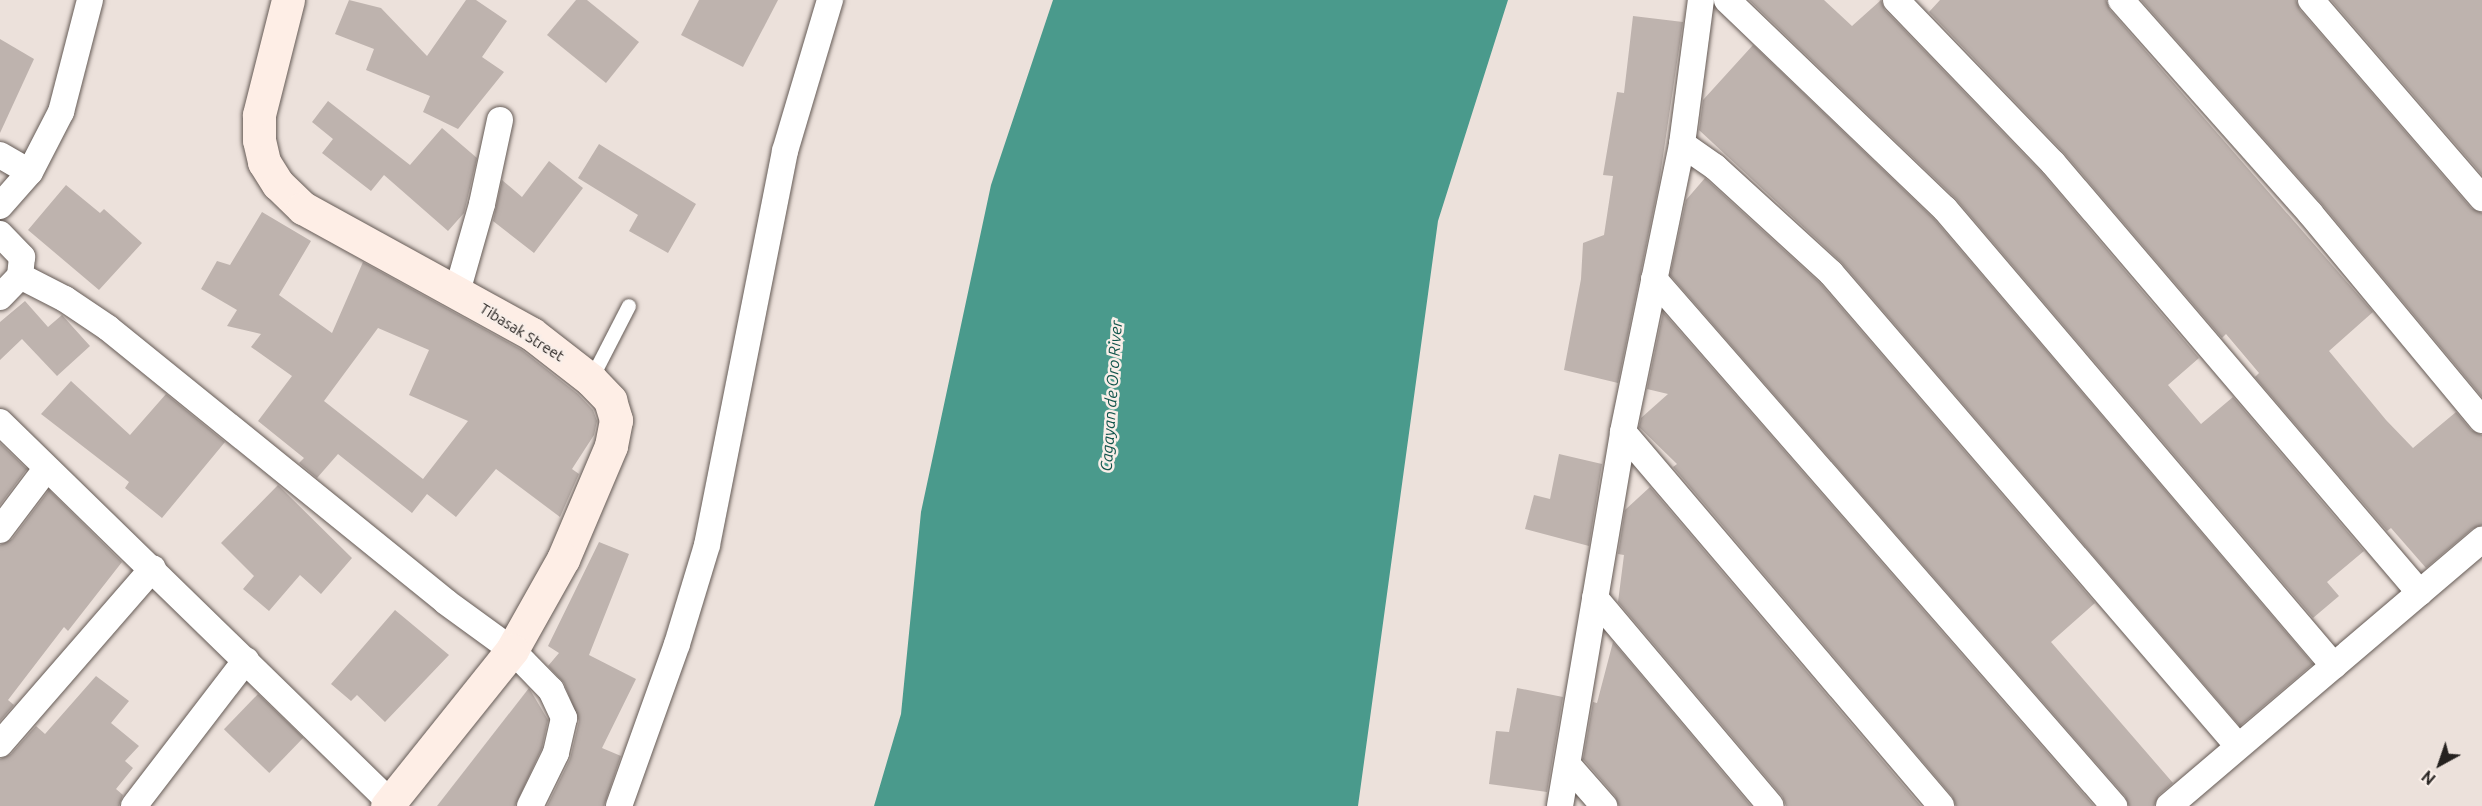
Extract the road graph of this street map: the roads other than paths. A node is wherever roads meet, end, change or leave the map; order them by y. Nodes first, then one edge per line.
1 (90, 0) edge
2 (288, 0) edge
3 (830, 0) edge
4 (1701, 0) edge
5 (1727, 0) edge
6 (1896, 0) edge
7 (2121, 0) edge
8 (2311, 0) edge
9 (501, 120) dead end
10 (1682, 144) junction
11 (0, 155) edge
12 (30, 172) junction
13 (2482, 198) edge
14 (0, 206) edge
15 (0, 234) edge
16 (21, 276) junction
17 (1654, 279) junction
18 (457, 292) junction
19 (0, 297) edge
20 (629, 306) dead end
21 (591, 380) junction
22 (2482, 420) edge
23 (0, 422) edge
24 (1623, 432) junction
25 (46, 469) junction
26 (0, 530) edge
27 (2482, 540) edge
28 (153, 568) junction
29 (2420, 593) junction
30 (1595, 598) junction
31 (512, 650) junction
32 (246, 660) junction
33 (2334, 666) junction
34 (0, 744) edge
35 (2238, 746) junction
36 (1568, 765) junction
37 (388, 804) edge
38 (134, 806) edge
39 (530, 806) edge
40 (619, 806) edge
41 (1560, 806) edge
42 (1604, 806) edge
43 (1771, 806) edge
44 (1941, 806) edge
45 (2114, 806) edge
46 (2169, 806) edge

1 - 12 street
2 - 18 street, Tibasak Street
3 - 40 street
4 - 10 street
5 - 33 street
6 - 29 street
7 - 22 street
8 - 13 street
9 - 18 street
10 - 17 street
10 - 35 street
11 - 12 street
12 - 14 street
15 - 16 street
16 - 19 street
16 - 31 street
17 - 24 street
17 - 45 street
18 - 21 street, Tibasak Street
20 - 21 lane
21 - 31 street, Tibasak Street
23 - 25 street
24 - 30 street
24 - 44 street
25 - 26 street
25 - 28 street
27 - 29 street
28 - 32 street
28 - 34 street
29 - 33 street
30 - 36 street
30 - 43 street
31 - 37 street, Tibasak Street
31 - 39 street
32 - 37 street
32 - 38 street
33 - 35 street
35 - 46 street
36 - 41 street
36 - 42 street

